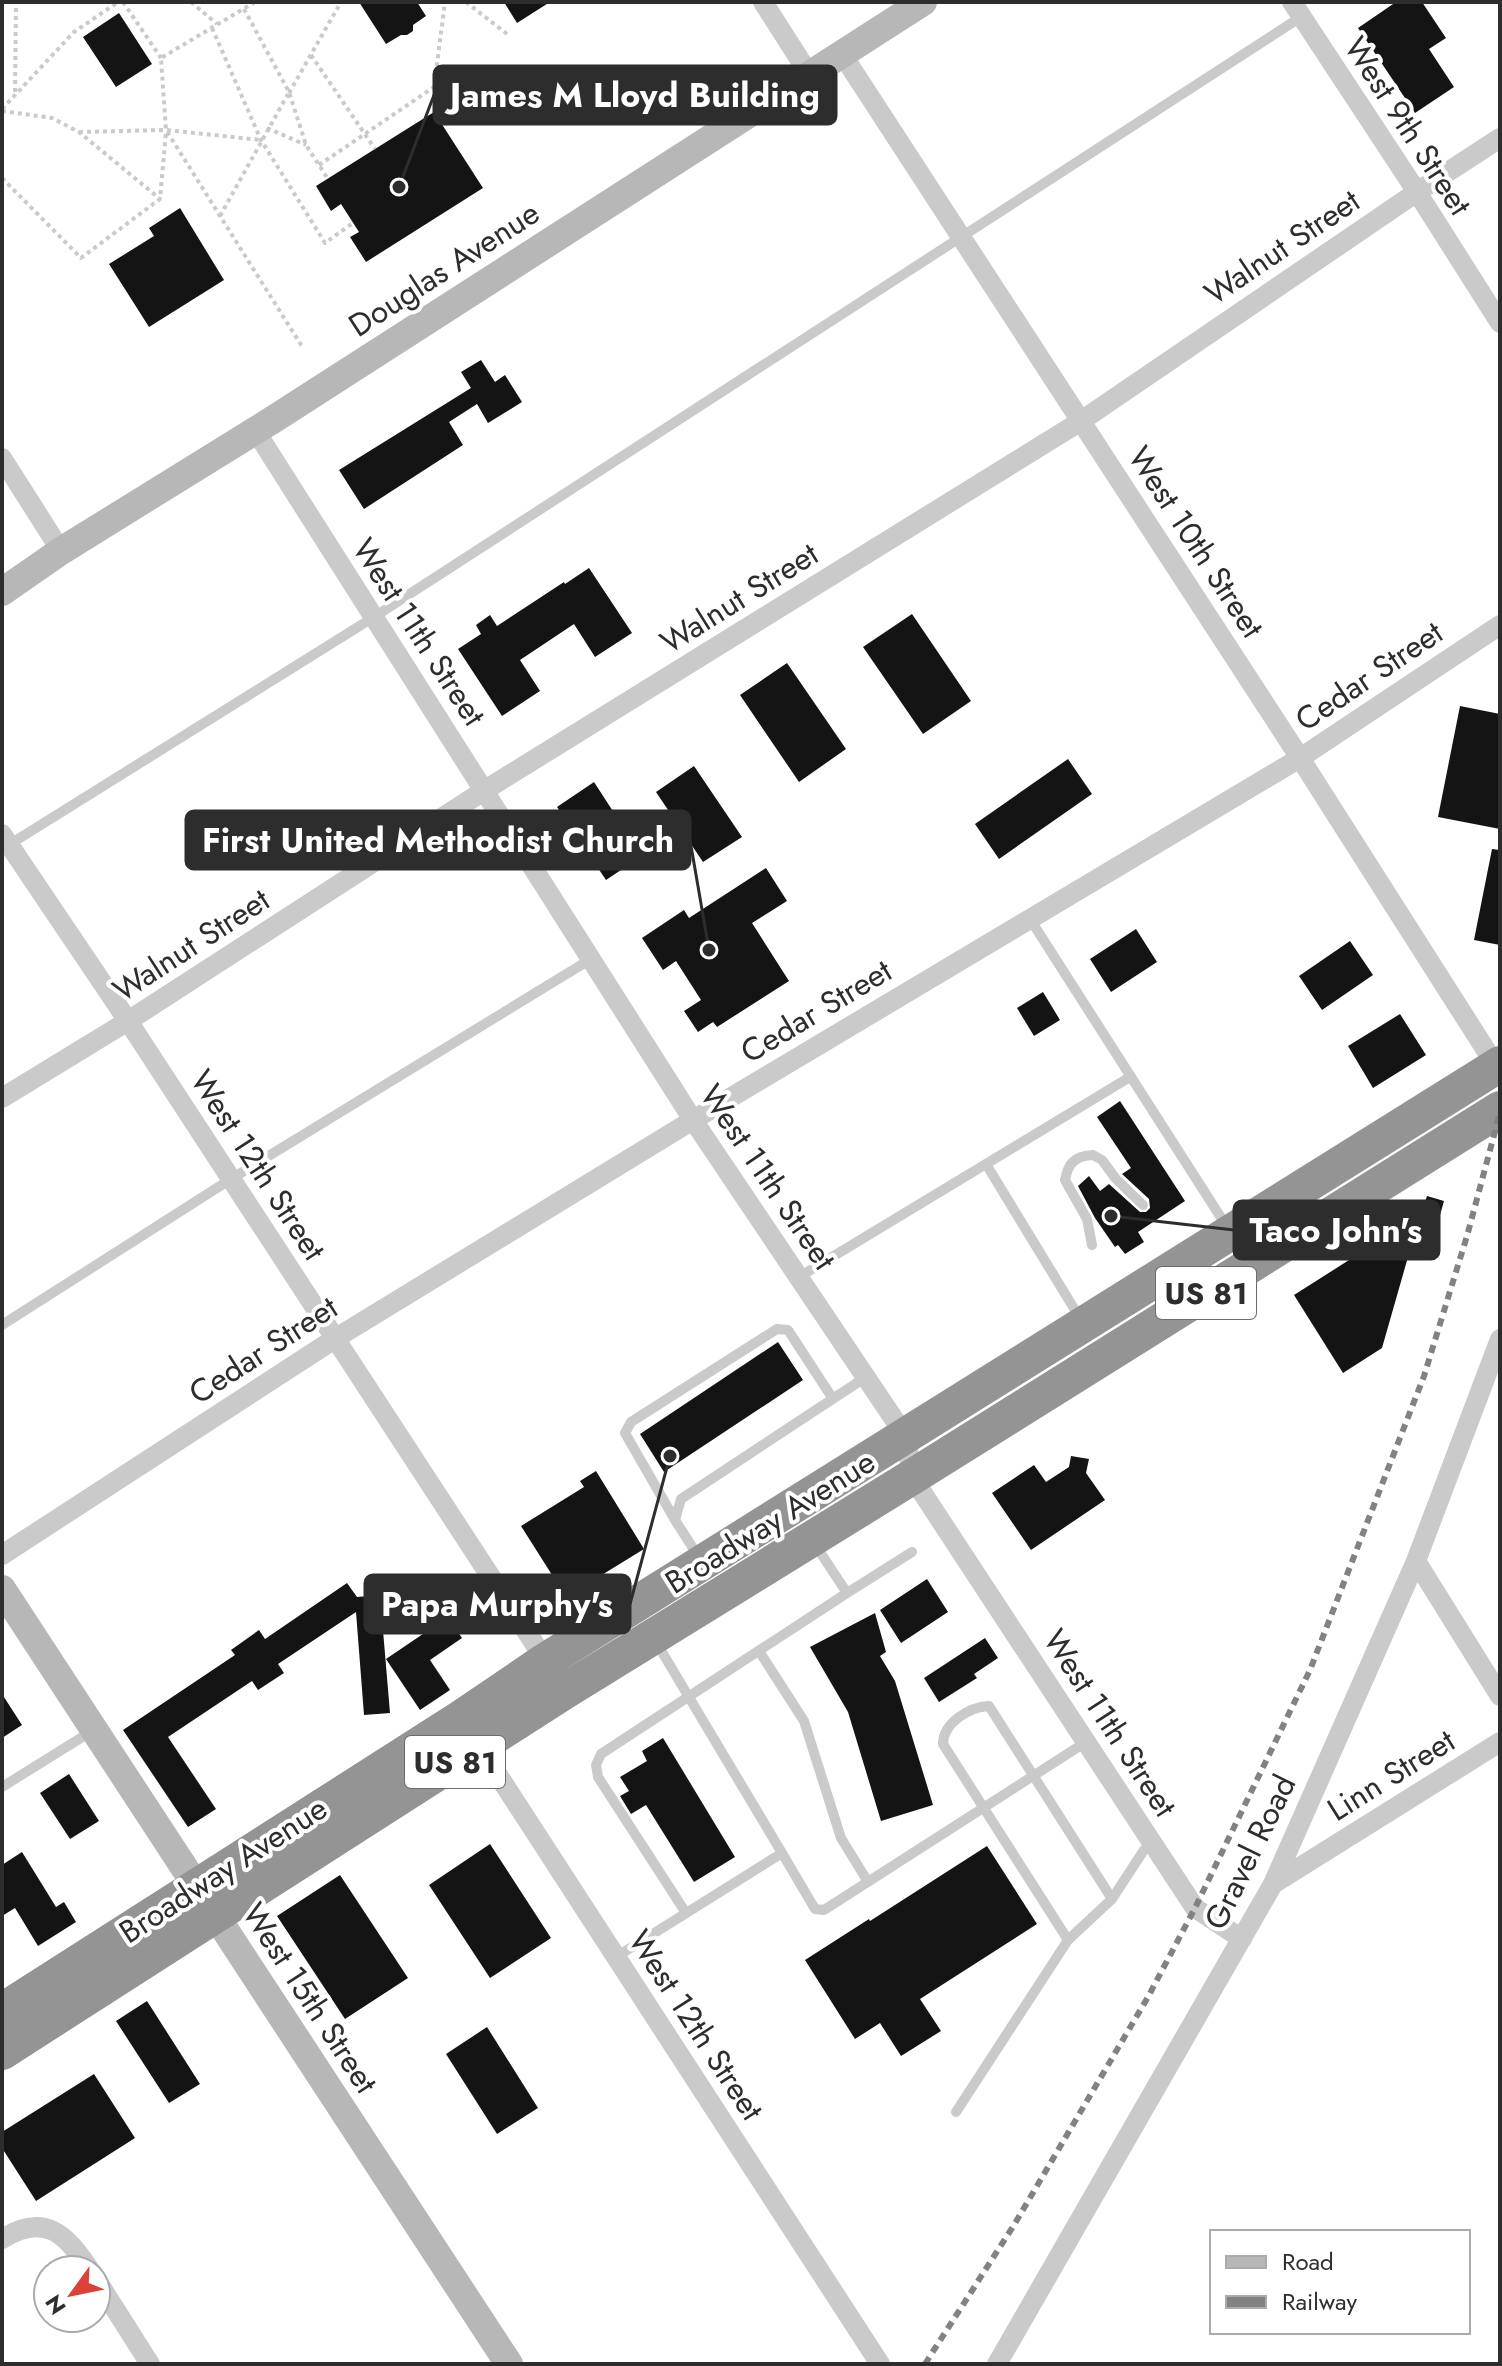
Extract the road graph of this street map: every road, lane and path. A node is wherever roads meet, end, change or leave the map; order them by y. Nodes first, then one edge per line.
1 (16, 2) edge
2 (121, 2) edge
3 (191, 2) edge
4 (255, 2) edge
5 (341, 2) edge
6 (445, 2) edge
7 (466, 2) edge
8 (763, 2) edge
9 (923, 2) edge
10 (244, 9) junction
11 (1296, 10) edge
12 (218, 24) junction
13 (212, 28) junction
14 (507, 34) dead end
15 (842, 54) junction
16 (311, 55) junction
17 (161, 58) junction
18 (809, 74) junction
19 (289, 92) junction
20 (15, 95) junction
21 (2, 110) edge
22 (267, 128) junction
23 (166, 130) junction
24 (79, 132) junction
25 (366, 134) junction
26 (1500, 138) edge
27 (261, 140) junction
28 (306, 145) junction
29 (375, 149) dead end
30 (319, 165) junction
31 (2, 178) edge
32 (328, 179) dead end
33 (1417, 192) junction
34 (160, 199) junction
35 (220, 216) junction
36 (353, 223) dead end
37 (961, 236) junction
38 (1500, 323) edge
39 (303, 348) dead end
40 (1081, 421) junction
41 (255, 430) junction
42 (2, 458) edge
43 (61, 551) junction
44 (2, 592) edge
45 (374, 617) junction
46 (1500, 625) edge
47 (1300, 758) junction
48 (485, 790) junction
49 (4, 842) edge
50 (1030, 919) junction
51 (591, 958) junction
52 (128, 1021) junction
53 (1498, 1065) edge
54 (1130, 1077) junction
55 (2, 1098) edge
56 (1500, 1109) edge
57 (693, 1120) junction
58 (986, 1164) junction
59 (231, 1179) junction
60 (1143, 1205) dead end
61 (1231, 1232) junction
62 (1092, 1245) dead end
63 (799, 1277) junction
64 (2, 1325) edge
65 (1084, 1325) junction
66 (336, 1338) junction
67 (1500, 1339) edge
68 (866, 1377) junction
69 (833, 1399) junction
70 (906, 1437) junction
71 (912, 1477) junction
72 (675, 1520) junction
73 (801, 1524) junction
74 (912, 1552) dead end
75 (2, 1555) edge
76 (1416, 1561) junction
77 (712, 1579) junction
78 (2, 1589) edge
79 (847, 1593) junction
80 (643, 1622) junction
81 (759, 1651) junction
82 (545, 1661) junction
83 (565, 1691) junction
84 (1500, 1696) edge
85 (689, 1698) junction
86 (94, 1730) junction
87 (470, 1732) junction
88 (1086, 1742) junction
89 (1500, 1742) edge
90 (1033, 1775) junction
91 (2, 1787) edge
92 (984, 1807) junction
93 (1153, 1844) junction
94 (782, 1853) junction
95 (868, 1882) junction
96 (1273, 1884) junction
97 (1112, 1899) junction
98 (206, 1902) junction
99 (686, 1913) junction
100 (1242, 1939) junction
101 (1068, 1940) junction
102 (616, 1957) junction
103 (2, 2011) edge
104 (2, 2052) edge
105 (956, 2112) dead end
106 (2, 2239) edge
107 (79, 2254) edge
108 (112, 2304) edge
109 (150, 2364) edge
110 (509, 2364) edge
111 (880, 2364) edge
112 (997, 2364) edge

1 - 20 path
2 - 17 path
2 - 20 path
3 - 12 path
4 - 10 path
5 - 16 path
6 - 25 path
7 - 14 path
8 - 18 street
9 - 15 street, Douglas Avenue
10 - 12 path
10 - 19 path
11 - 33 street, West 9th Street
11 - 37 lane
12 - 13 path
13 - 17 path
13 - 27 path
15 - 18 street, Douglas Avenue
15 - 37 street, West 10th Street
16 - 19 path
16 - 25 path
17 - 23 path
18 - 41 street, Douglas Avenue
19 - 22 path
19 - 28 path
20 - 21 path
21 - 24 path
22 - 27 path
22 - 28 path
23 - 24 path
23 - 27 path
23 - 34 path
23 - 35 path
24 - 34 path
25 - 29 path
25 - 30 path
26 - 33 street, Walnut Street
27 - 35 path
27 - 36 path
28 - 30 path
30 - 32 path
31 - 34 path
33 - 38 street, West 9th Street
33 - 40 street, Walnut Street
35 - 39 path
37 - 40 street, West 10th Street
37 - 45 lane
40 - 47 street, West 10th Street
40 - 48 street, Walnut Street
41 - 43 street, Douglas Avenue
41 - 45 street, West 11th Street
42 - 43 street
43 - 44 street, Douglas Avenue
45 - 48 street, West 11th Street
45 - 49 lane
46 - 47 street, Cedar Street
47 - 50 street, Cedar Street
47 - 53 street, West 10th Street
48 - 51 street, West 11th Street
48 - 52 street, Walnut Street
49 - 52 street, West 12th Street
50 - 54 lane
50 - 57 street, Cedar Street
51 - 57 street, West 11th Street
51 - 59 lane
52 - 55 street, Walnut Street
52 - 59 street, West 12th Street
53 - 61 highway, Broadway Avenue / US 81
54 - 58 lane
54 - 61 lane
56 - 71 highway, Broadway Avenue / US 81
57 - 63 street, West 11th Street
57 - 66 street, Cedar Street
58 - 63 lane
58 - 65 lane
59 - 64 lane
59 - 66 street, West 12th Street
60 - 62 lane
61 - 65 highway, Broadway Avenue / US 81
63 - 68 street, West 11th Street
65 - 70 highway, Broadway Avenue / US 81
66 - 75 street, Cedar Street
66 - 82 street, West 12th Street
67 - 76 street, Gravel Road
68 - 69 lane
68 - 70 street, West 11th Street
69 - 72 lane
69 - 72 lane
70 - 71 street, West 11th Street
70 - 73 highway, Broadway Avenue / US 81
71 - 73 highway, Broadway Avenue / US 81
71 - 88 street, West 11th Street
72 - 77 lane
73 - 77 highway, Broadway Avenue / US 81
73 - 79 lane
74 - 79 lane
76 - 84 street
76 - 96 street, Gravel Road
77 - 80 highway, Broadway Avenue / US 81
78 - 86 street, West 15th Street
79 - 81 lane
80 - 82 highway, Broadway Avenue / US 81
80 - 83 highway, Broadway Avenue / US 81
80 - 85 lane
81 - 85 lane
81 - 95 lane
82 - 83 street, West 12th Street
82 - 87 highway, Broadway Avenue / US 81
83 - 87 highway, Broadway Avenue / US 81
85 - 94 lane
85 - 99 lane
86 - 91 lane
86 - 98 street, West 15th Street
87 - 98 highway, Broadway Avenue / US 81
87 - 102 street, West 12th Street
88 - 90 lane
88 - 93 street, West 11th Street
89 - 96 street, Linn Street
90 - 92 lane
90 - 92 lane
90 - 97 lane
92 - 95 lane
92 - 101 lane
93 - 97 lane
93 - 100 street, West 11th Street
94 - 95 lane
94 - 99 lane
96 - 100 street, Gravel Road
97 - 101 lane
98 - 103 highway, Broadway Avenue / US 81
98 - 104 highway, Broadway Avenue / US 81
98 - 110 street, West 15th Street
99 - 102 lane
100 - 112 street, Gravel Road
101 - 105 lane
102 - 111 street, West 12th Street
106 - 107 street
108 - 109 street

